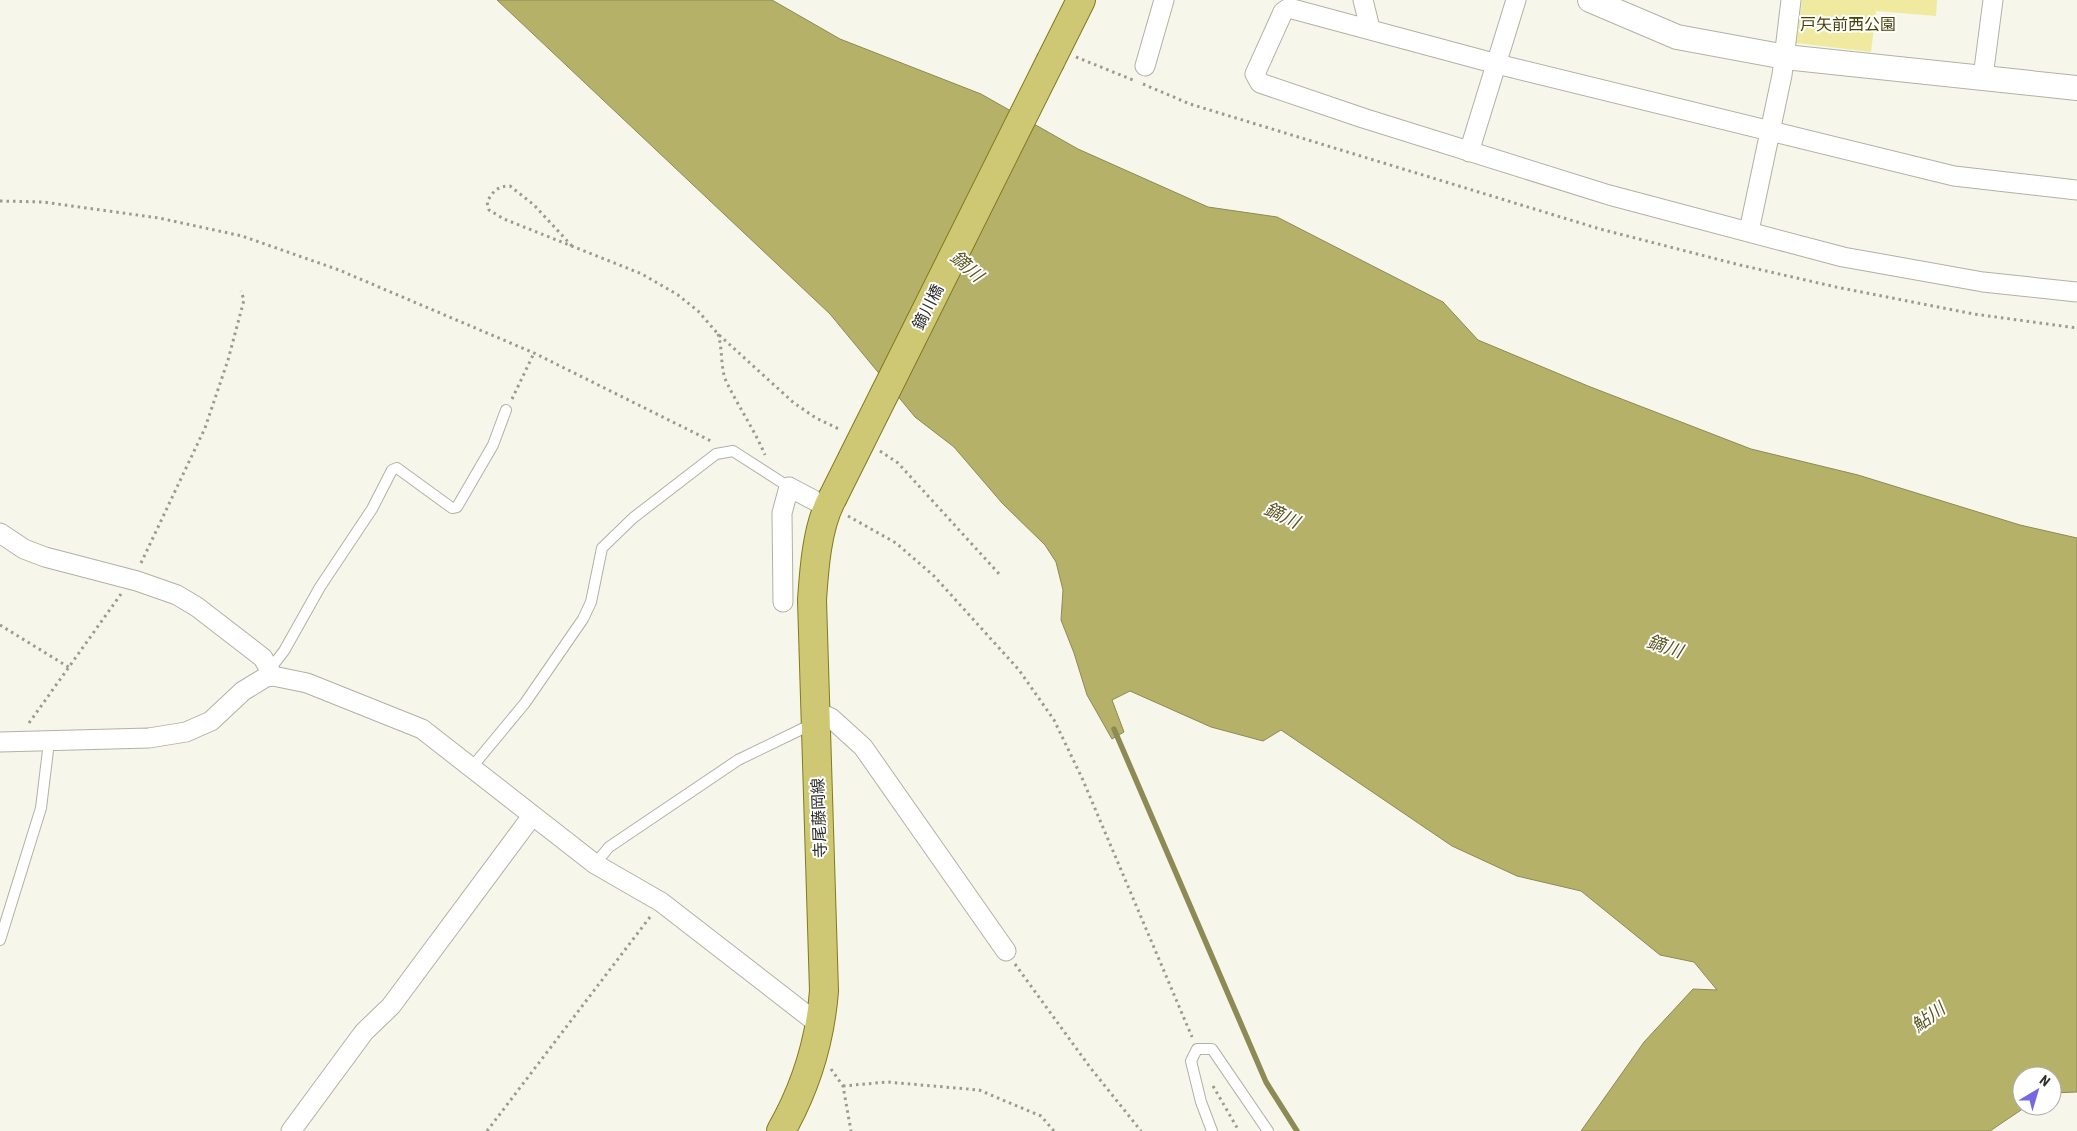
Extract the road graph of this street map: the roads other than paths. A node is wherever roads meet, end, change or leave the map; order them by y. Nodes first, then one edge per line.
1 (1081, 0) edge
2 (1164, 0) edge
3 (1364, 0) edge
4 (1516, 0) edge
5 (1590, 0) edge
6 (1791, 0) edge
7 (1993, 0) edge
8 (1370, 28) junction
9 (1785, 57) junction
10 (1497, 64) junction
11 (1145, 66) dead end
12 (1983, 77) junction
13 (2077, 88) edge
14 (1771, 130) junction
15 (1470, 152) junction
16 (2077, 190) edge
17 (1749, 231) junction
18 (2077, 292) edge
19 (506, 410) road end
20 (789, 487) junction
21 (829, 503) junction
22 (0, 533) edge
23 (783, 602) dead end
24 (272, 672) junction
25 (816, 719) junction
26 (8, 742) edge
27 (49, 742) junction
28 (472, 767) junction
29 (532, 816) junction
30 (595, 864) junction
31 (0, 940) edge
32 (1006, 951) road end
33 (821, 1026) junction
34 (291, 1131) edge
35 (781, 1131) edge
36 (1212, 1131) edge
37 (1268, 1131) edge

1 - 21 main road, 鏑川橋, bridge
2 - 11 street
3 - 8 street
4 - 10 street
5 - 9 street
6 - 9 street
7 - 12 street
8 - 10 street
8 - 15 street
9 - 12 street
9 - 14 street
10 - 14 street
10 - 15 street
12 - 13 street
14 - 16 street
14 - 17 street
15 - 17 street
17 - 18 street
19 - 24 lane
20 - 21 street
20 - 23 street
20 - 28 lane
21 - 25 main road, 寺尾藤岡線
22 - 24 street
24 - 27 street
24 - 28 street
25 - 30 lane
25 - 32 street
25 - 33 main road, 寺尾藤岡線
26 - 27 street
27 - 31 lane
28 - 29 street
29 - 30 street
29 - 34 street
30 - 33 street
33 - 35 main road, 寺尾藤岡線
36 - 37 lane

